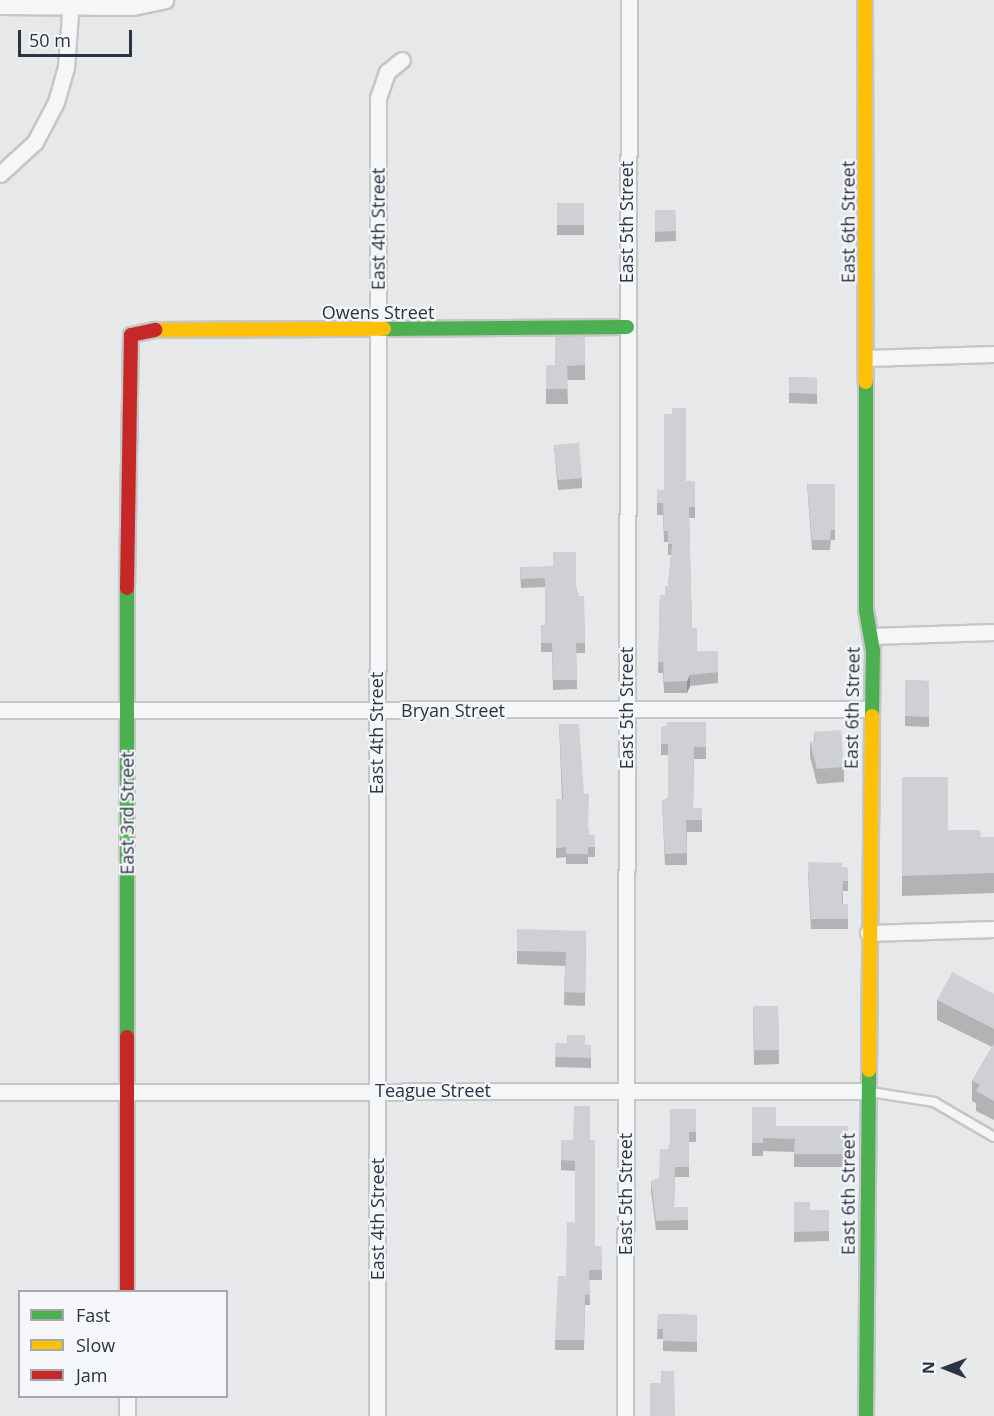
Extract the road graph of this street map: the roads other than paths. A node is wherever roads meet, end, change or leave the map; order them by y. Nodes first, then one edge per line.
1 (165, 0) edge
2 (628, 0) edge
3 (865, 0) edge
4 (71, 2) edge
5 (0, 6) edge
6 (402, 60) dead end
7 (0, 174) edge
8 (627, 327) junction
9 (377, 330) junction
10 (131, 335) joint
11 (994, 354) edge
12 (866, 358) junction
13 (994, 632) edge
14 (870, 636) junction
15 (871, 709) junction
16 (0, 710) edge
17 (127, 710) junction
18 (376, 710) junction
19 (626, 710) junction
20 (994, 929) edge
21 (868, 933) junction
22 (127, 1090) junction
23 (376, 1090) junction
24 (625, 1090) junction
25 (866, 1091) junction
26 (0, 1092) edge
27 (994, 1137) edge
28 (127, 1290) edge
29 (127, 1398) edge
30 (127, 1416) edge
31 (377, 1416) edge
32 (625, 1416) edge
33 (866, 1416) edge

1 - 4 street
2 - 8 street, East 5th Street
3 - 12 street, East 6th Street
4 - 5 street
4 - 7 street
6 - 9 street, East 4th Street
8 - 9 street, Owens Street
8 - 19 street, East 5th Street
9 - 10 street, Owens Street
9 - 18 street, East 4th Street
10 - 17 street, East 3rd Street
11 - 12 street
12 - 14 street, East 6th Street
13 - 14 street
14 - 15 street, East 6th Street
15 - 19 street, Bryan Street
15 - 21 street, East 6th Street
16 - 17 street, Bryan Street
17 - 18 street, Bryan Street
17 - 22 street, East 3rd Street
18 - 19 street, Bryan Street
18 - 23 street, East 4th Street
19 - 24 street, East 5th Street
20 - 21 street
21 - 25 street, East 6th Street
22 - 23 street, Teague Street
22 - 26 street, Teague Street
22 - 28 street, East 3rd Street
23 - 24 street, Teague Street
23 - 31 street, East 4th Street
24 - 25 street, Teague Street
24 - 32 street, East 5th Street
25 - 27 lane
25 - 33 street, East 6th Street
29 - 30 street

